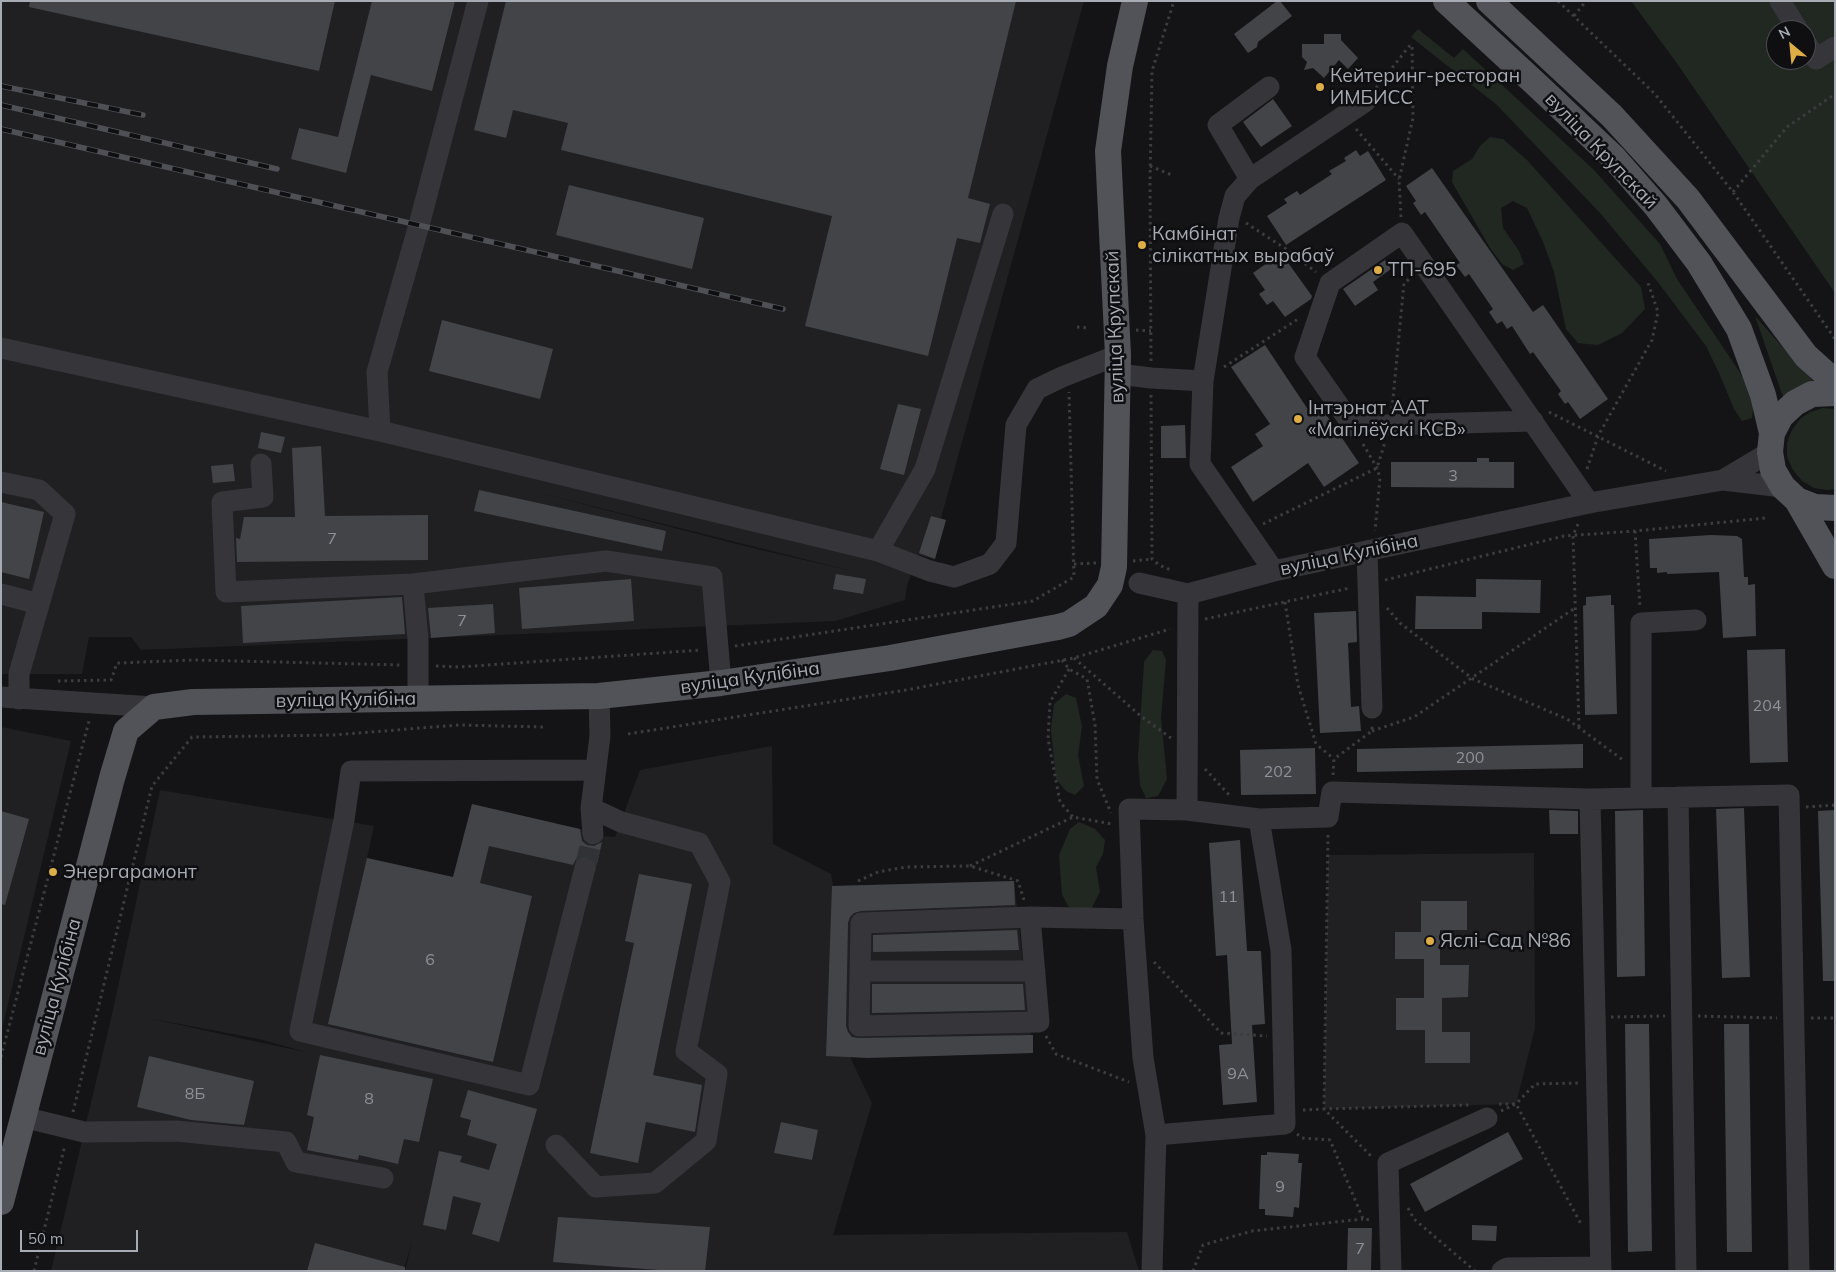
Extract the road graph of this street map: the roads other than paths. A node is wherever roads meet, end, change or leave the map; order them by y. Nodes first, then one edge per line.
1 (478, 1) edge
2 (1134, 1) edge
3 (1446, 1) edge
4 (1489, 1) edge
5 (1780, 1) edge
6 (1792, 20) edge
7 (1835, 46) edge
8 (1816, 59) edge
9 (1269, 87) dead end
10 (1366, 101) road end
11 (1250, 179) junction
12 (1003, 214) dead end
13 (1, 348) edge
14 (1118, 365) junction
15 (1203, 381) junction
16 (1835, 382) edge
17 (1835, 393) edge
18 (1540, 416) junction
19 (380, 431) junction
20 (1771, 442) junction
21 (261, 464) dead end
22 (1723, 480) junction
23 (1, 482) edge
24 (1790, 493) junction
25 (1584, 496) junction
26 (1835, 508) edge
27 (878, 551) junction
28 (1370, 551) junction
29 (1835, 566) edge
30 (1274, 571) junction
31 (1139, 583) dead end
32 (413, 584) junction
33 (1, 594) edge
34 (1188, 594) junction
35 (39, 604) junction
36 (1696, 620) dead end
37 (1058, 627) joint
38 (721, 683) junction
39 (599, 696) junction
40 (10, 698) edge
41 (418, 699) junction
42 (154, 707) junction
43 (1372, 708) road end
44 (596, 770) junction
45 (1641, 798) junction
46 (1678, 798) junction
47 (1590, 799) junction
48 (591, 808) junction
49 (1186, 810) junction
50 (1259, 819) junction
51 (593, 834) tunnel mouth
52 (585, 868) tunnel mouth
53 (1030, 917) junction
54 (1133, 919) junction
55 (860, 971) junction
56 (1035, 972) junction
57 (1487, 1109) road end
58 (23, 1117) junction
59 (1156, 1135) junction
60 (556, 1145) dead end
61 (383, 1178) dead end
62 (1, 1202) edge
63 (1601, 1269) edge
64 (1152, 1271) edge
65 (1391, 1271) edge
66 (1502, 1271) edge
67 (1686, 1271) edge
68 (1799, 1271) edge

1 - 19 street
2 - 14 main road, вуліца Крупскай
3 - 20 main road, вуліца Крупскай
4 - 16 main road, вуліца Крупскай
5 - 6 street
7 - 8 street
9 - 11 street
10 - 11 street
11 - 15 street
12 - 27 street
13 - 19 street
14 - 15 street
14 - 27 street
14 - 37 main road, вуліца Крупскай
15 - 30 street
17 - 20 main road
18 - 18 street
18 - 25 street
19 - 27 street
20 - 22 street, вуліца Кулібіна
20 - 24 main road, вуліца Крупскай
21 - 32 street
22 - 24 street, вуліца Кулібіна
22 - 25 street, вуліца Кулібіна
23 - 35 street
24 - 26 main road
24 - 29 main road
25 - 28 street, вуліца Кулібіна
28 - 30 street, вуліца Кулібіна
28 - 43 street
30 - 34 street, вуліца Кулібіна
31 - 34 street
32 - 38 street
32 - 41 street
33 - 35 street
34 - 49 street
35 - 40 street
36 - 45 street
37 - 38 main road, вуліца Кулібіна
38 - 39 main road, вуліца Кулібіна
39 - 41 main road, вуліца Кулібіна
39 - 44 street
40 - 42 street
41 - 42 main road, вуліца Кулібіна
42 - 58 main road, вуліца Кулібіна
44 - 48 street
44 - 52 street
45 - 46 street
45 - 47 street
46 - 67 street
46 - 68 street
47 - 50 street
47 - 63 street
48 - 51 street
48 - 60 street
49 - 50 street
49 - 54 street
50 - 59 street
53 - 54 street
53 - 55 street
53 - 56 street
54 - 59 street
55 - 56 street
55 - 56 street
57 - 65 street
58 - 61 street
58 - 62 main road, вуліца Кулібіна
59 - 64 street
63 - 66 street

